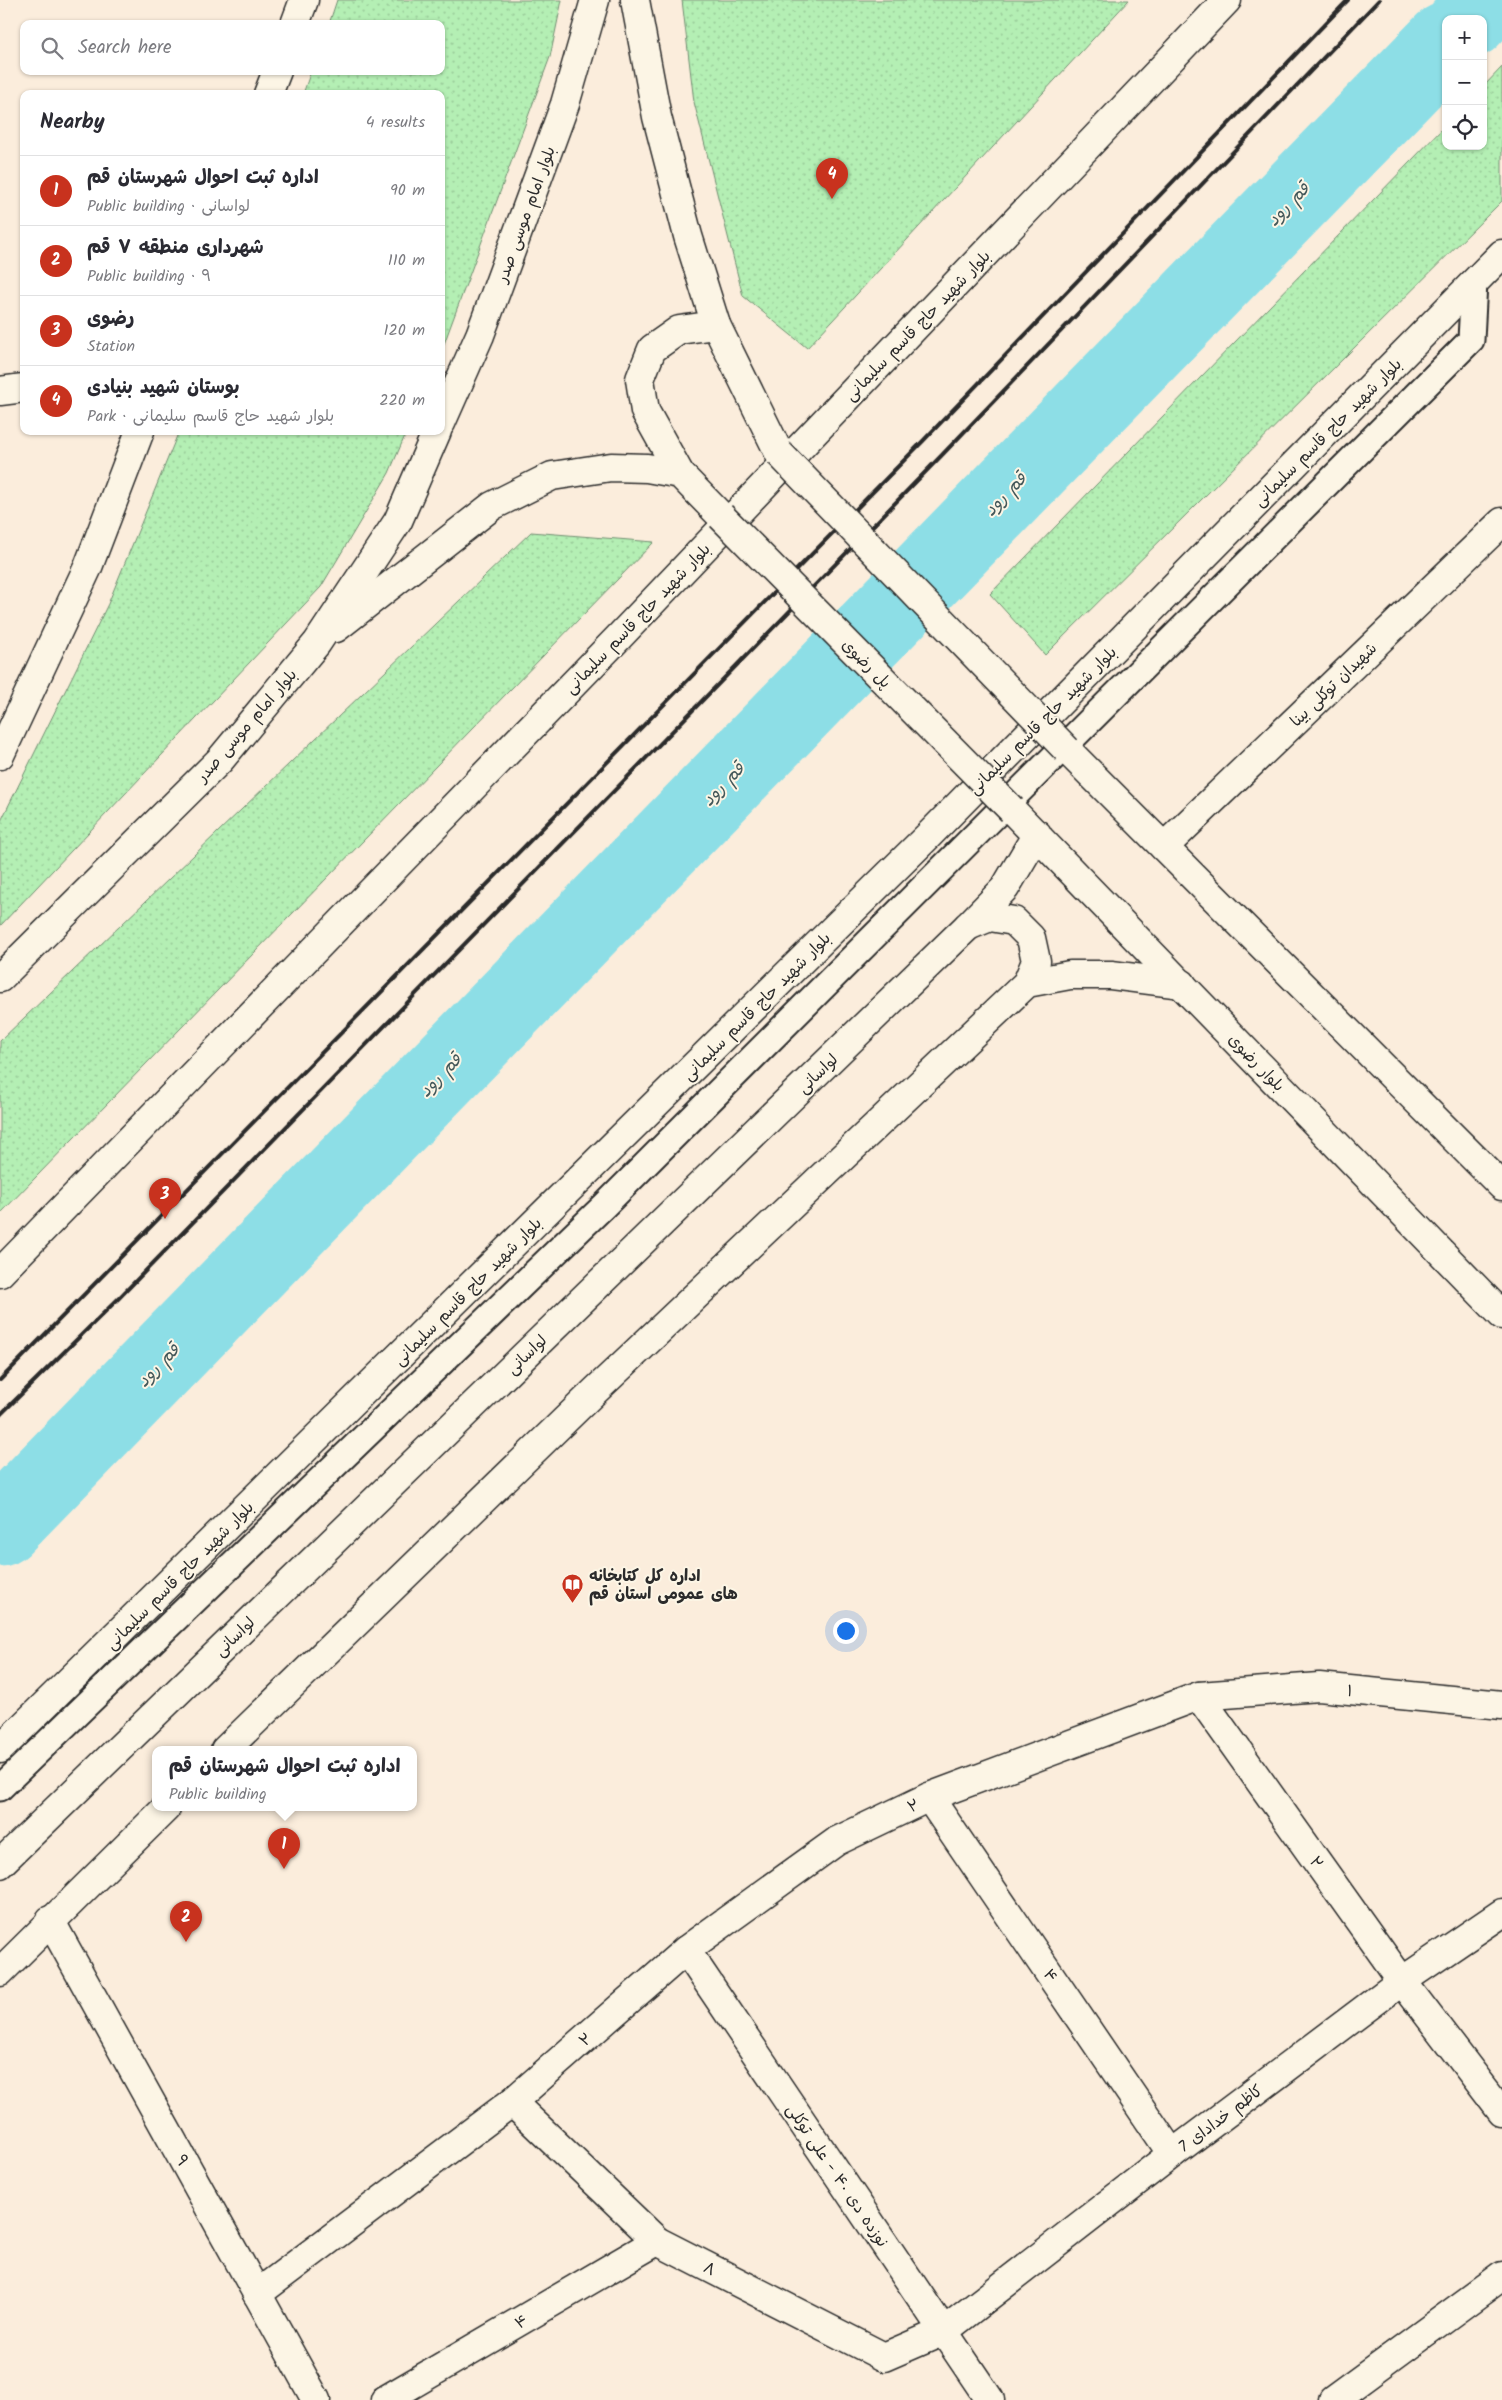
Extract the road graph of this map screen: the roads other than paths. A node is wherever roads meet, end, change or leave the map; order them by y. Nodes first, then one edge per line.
1 (304, 0) edge
2 (595, 0) edge
3 (635, 0) edge
4 (1227, 0) edge
5 (296, 20) edge
6 (275, 75) edge
7 (270, 90) edge
8 (1502, 254) edge
9 (1474, 282) junction
10 (716, 325) junction
11 (20, 389) edge
12 (0, 392) edge
13 (445, 413) edge
14 (138, 435) edge
15 (435, 435) edge
16 (680, 474) junction
17 (1502, 522) edge
18 (317, 643) junction
19 (0, 755) edge
20 (1012, 810) joint
21 (1037, 834) junction
22 (1164, 847) junction
23 (968, 926) junction
24 (0, 978) edge
25 (1027, 984) junction
26 (1182, 984) junction
27 (1502, 1186) edge
28 (0, 1273) edge
29 (1502, 1316) edge
30 (1198, 1696) junction
31 (1502, 1705) edge
32 (229, 1746) edge
33 (0, 1750) edge
34 (0, 1788) edge
35 (929, 1797) junction
36 (163, 1811) edge
37 (0, 1864) edge
38 (1502, 1913) edge
39 (50, 1920) junction
40 (686, 1950) junction
41 (0, 1972) edge
42 (1402, 1981) junction
43 (512, 2102) junction
44 (1502, 2112) edge
45 (1172, 2154) junction
46 (657, 2241) junction
47 (1502, 2276) edge
48 (257, 2294) junction
49 (944, 2331) junction
50 (1342, 2397) edge
51 (316, 2400) edge
52 (385, 2400) edge
53 (990, 2400) edge

1 - 5 main road
2 - 13 main road, بلوار امام موسی صدر
3 - 10 main road
4 - 28 main road, بلوار شهید حاج قاسم سلیمانی
6 - 7 main road
8 - 9 main road, بلوار شهید حاج قاسم سلیمانی
9 - 33 main road, بلوار شهید حاج قاسم سلیمانی
9 - 34 lane
10 - 16 main road, پل رضوی
10 - 22 main road, bridge
11 - 12 main road
14 - 19 main road
15 - 18 main road, بلوار امام موسی صدر
16 - 18 main road
16 - 20 main road, پل رضوی, bridge
17 - 22 main road, شهیدان توکلی بینا
18 - 24 main road, بلوار امام موسی صدر
20 - 21 main road, بلوار رضوی
21 - 23 main road, لواسانی
21 - 26 main road, بلوار رضوی
22 - 27 main road
23 - 25 main road
23 - 37 main road, لواسانی
25 - 26 main road
25 - 32 main road
26 - 29 main road, بلوار رضوی
30 - 31 main road, ۱
30 - 35 main road, ۲
30 - 42 main road, ۲
35 - 40 main road, ۲
35 - 45 main road, ۴
36 - 39 main road
38 - 42 main road, 7 کاظم خدادای
39 - 41 main road
39 - 48 main road, ۹
40 - 43 main road, ۲
40 - 49 main road, نوزده دی ۴۰ - علی توکلی
42 - 44 main road, ۲
42 - 45 main road, 7 کاظم خدادای
43 - 46 main road, ۸
43 - 48 main road, ۲
45 - 49 main road, 7 کاظم خدادای
46 - 49 main road, ۸
46 - 52 main road, ۴
47 - 50 main road
48 - 51 main road, ۹
49 - 53 main road, نوزده دی ۴۰ - علی توکلی

